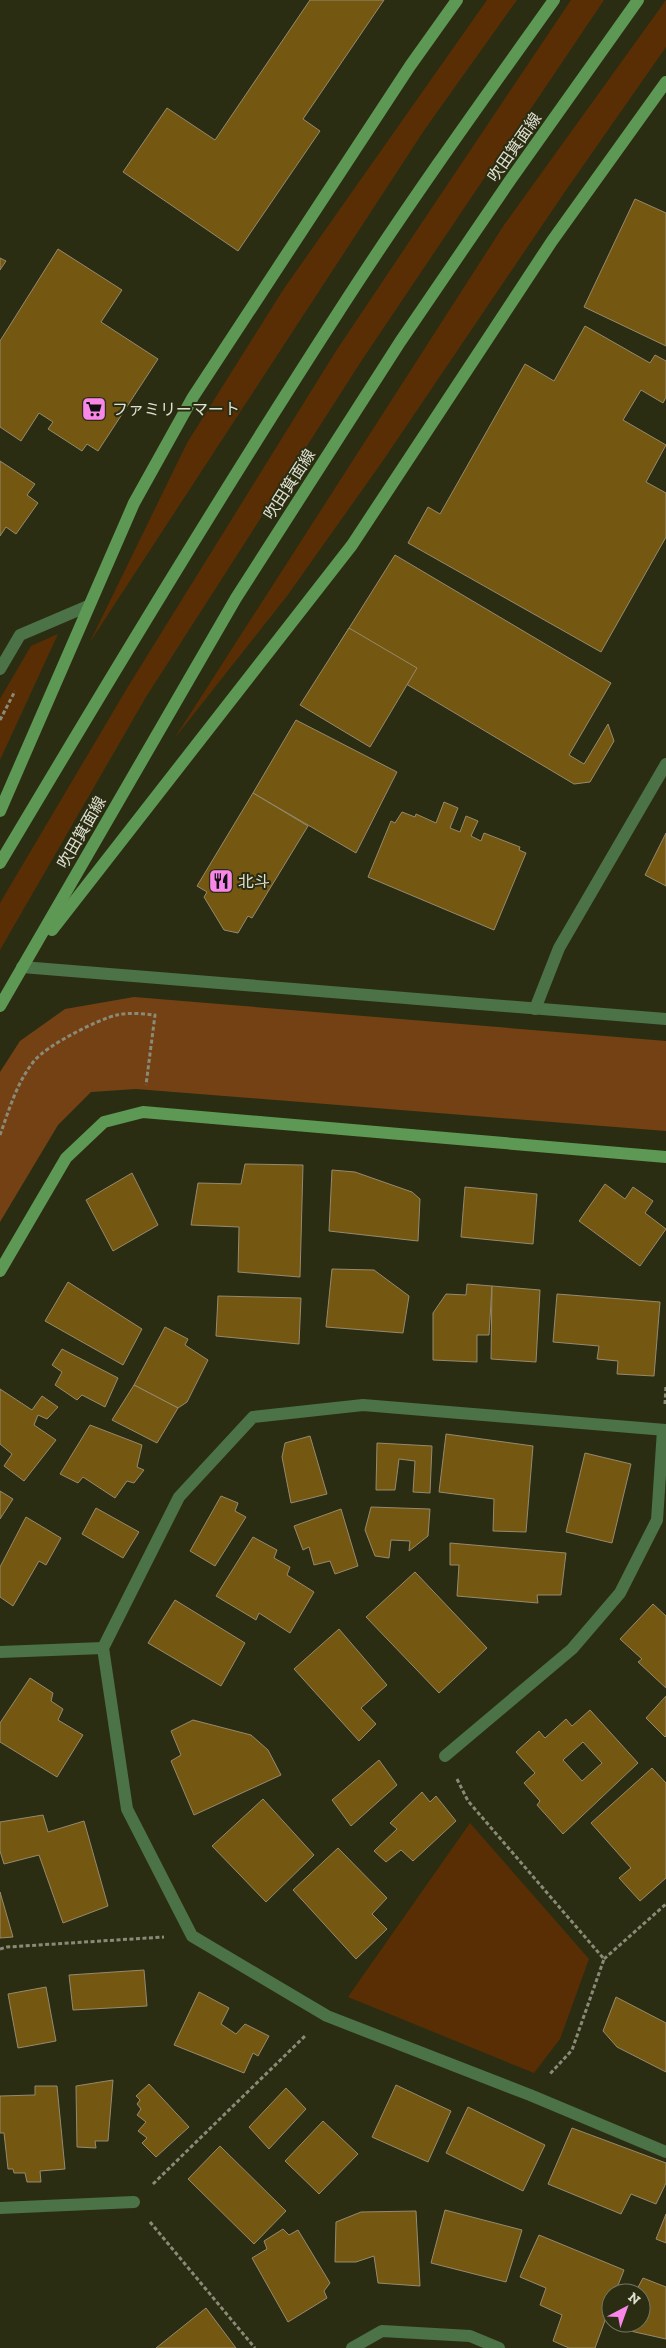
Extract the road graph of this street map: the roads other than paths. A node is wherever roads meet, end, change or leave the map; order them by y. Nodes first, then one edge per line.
1 (458, 0) edge
2 (554, 0) edge
3 (638, 0) edge
4 (666, 82) edge
5 (88, 606) junction
6 (0, 669) edge
7 (666, 764) edge
8 (0, 811) edge
9 (0, 863) edge
10 (22, 967) junction
11 (0, 1006) edge
12 (535, 1009) junction
13 (666, 1019) edge
14 (666, 1157) edge
15 (0, 1271) edge
16 (664, 1430) edge
17 (103, 1648) junction
18 (0, 1652) edge
19 (445, 1756) road end
20 (666, 2152) edge
21 (134, 2202) road end
22 (0, 2208) edge
23 (352, 2348) edge
24 (499, 2348) edge

1 - 5 main road
2 - 9 main road
3 - 10 main road, 吹田箕面線
4 - 10 main road
5 - 6 street
5 - 8 main road
7 - 12 street
10 - 11 main road, 吹田箕面線
10 - 12 street
12 - 13 street
14 - 15 main road
16 - 17 street
16 - 19 street
17 - 18 street
17 - 20 street
21 - 22 street
23 - 24 street

